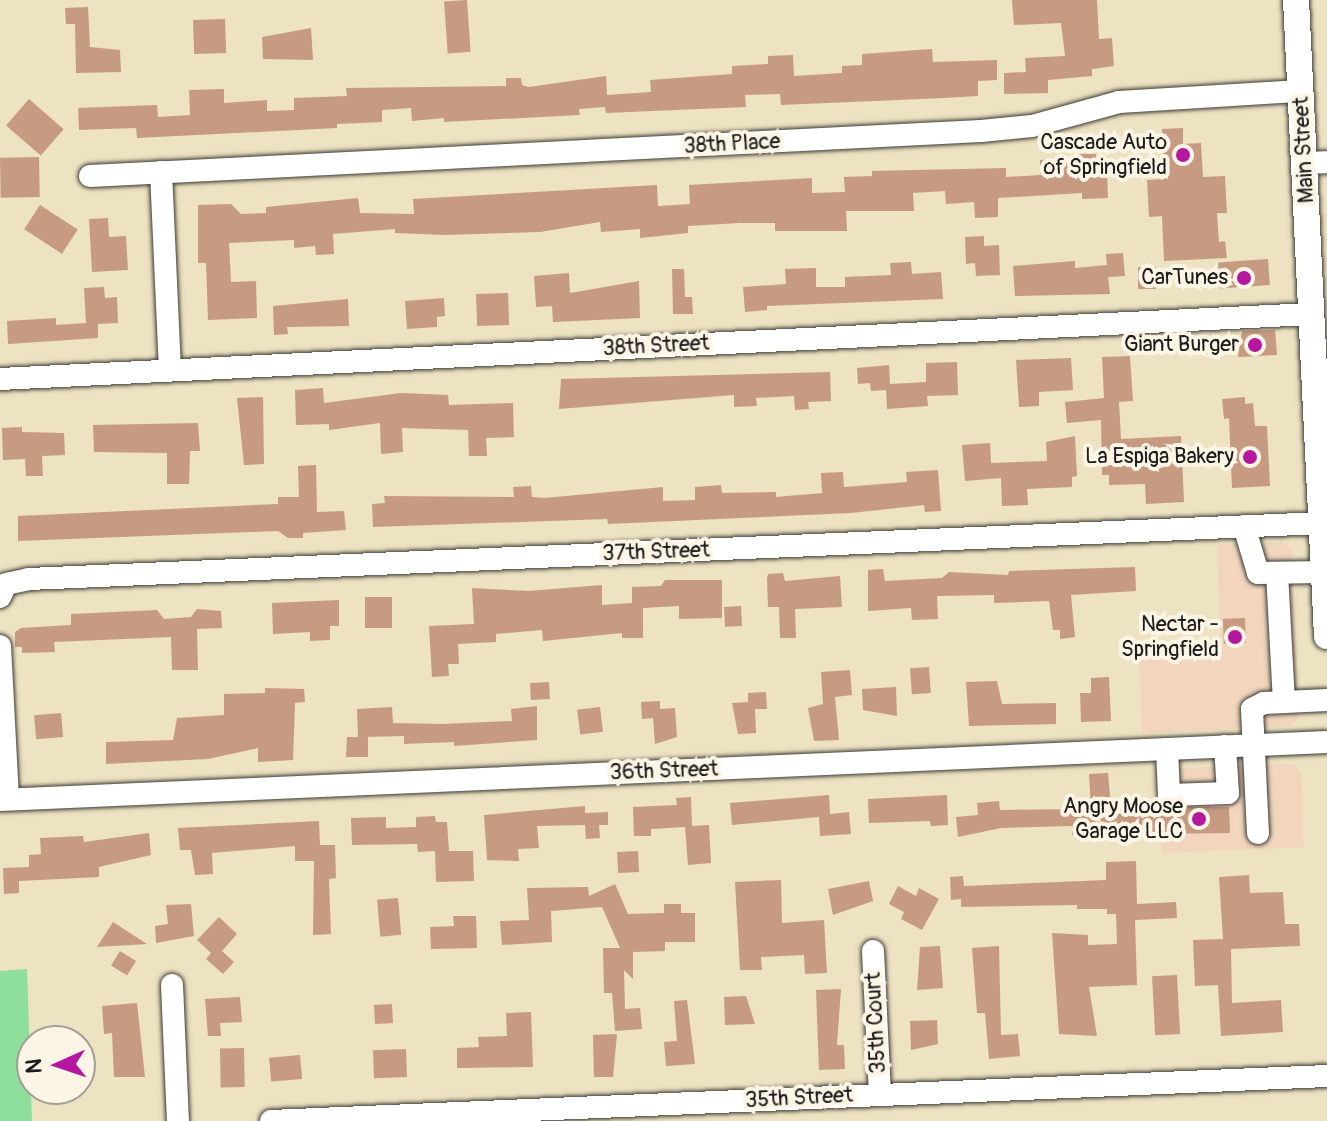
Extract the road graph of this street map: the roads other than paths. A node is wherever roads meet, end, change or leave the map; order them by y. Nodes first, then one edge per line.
1 (1296, 0) edge
2 (1301, 91) junction
3 (1316, 163) edge
4 (161, 172) junction
5 (90, 176) dead end
6 (1311, 314) junction
7 (170, 370) junction
8 (0, 379) edge
9 (1321, 523) junction
10 (1244, 526) junction
11 (1324, 572) junction
12 (1277, 573) junction
13 (0, 597) edge
14 (1327, 619) edge
15 (0, 646) edge
16 (1327, 700) edge
17 (1284, 702) junction
18 (1327, 742) edge
19 (1252, 745) junction
20 (1225, 746) junction
21 (1167, 749) junction
22 (4, 799) edge
23 (1258, 833) dead end
24 (873, 951) dead end
25 (172, 985) dead end
26 (1327, 1076) edge
27 (880, 1094) junction
28 (567, 1115) edge
29 (178, 1121) edge
30 (271, 1121) edge

1 - 2 main road, Main Street
2 - 3 main road, Main Street
2 - 4 street, 38th Place
3 - 6 main road, Main Street
4 - 5 street, 38th Place
4 - 7 street
6 - 7 street, 38th Street
6 - 9 main road, Main Street
7 - 8 street, 38th Street
9 - 10 street, 37th Street
9 - 11 main road, Main Street
10 - 12 street
10 - 13 street, 37th Street
11 - 12 street
11 - 14 main road, Main Street
12 - 17 street
15 - 22 street
16 - 17 street
17 - 19 street
18 - 19 street, 36th Street
19 - 20 street, 36th Street
19 - 23 street
20 - 21 street, 36th Street
20 - 21 street
21 - 22 street, 36th Street
24 - 27 street, 35th Court
25 - 29 street
26 - 27 street, 35th Street
27 - 28 street, 35th Street
28 - 30 street, 35th Street

